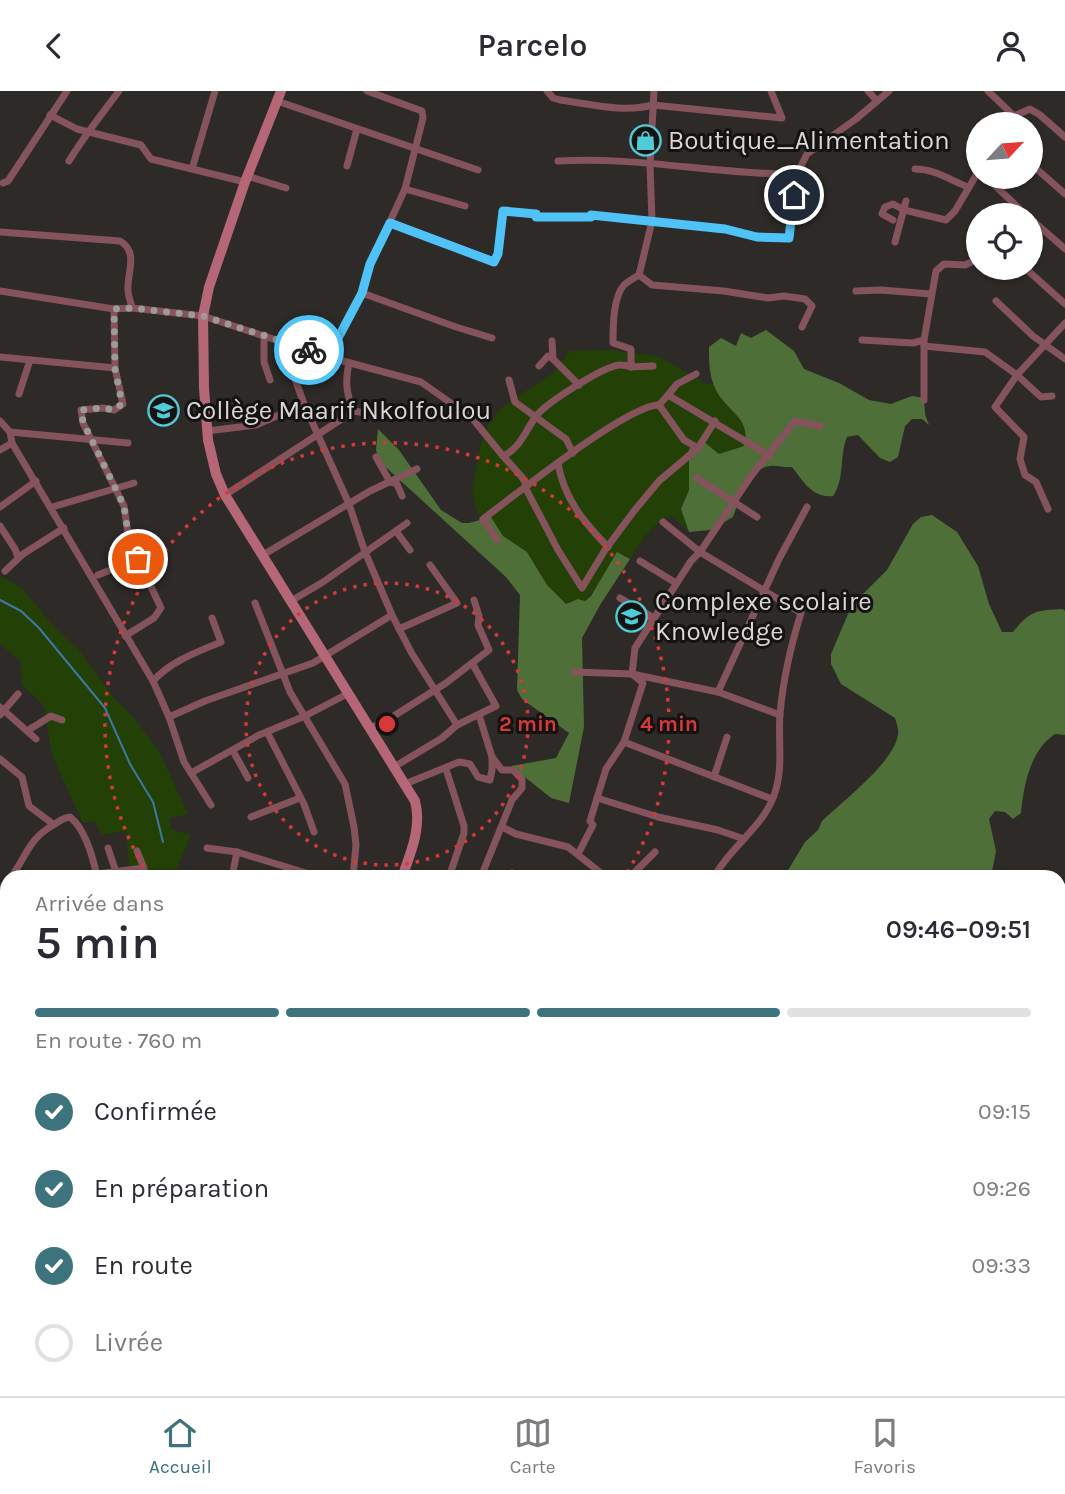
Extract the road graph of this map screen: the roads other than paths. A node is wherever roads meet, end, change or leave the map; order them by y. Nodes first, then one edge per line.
1 (67, 91) edge
2 (119, 91) edge
3 (215, 91) edge
4 (367, 91) edge
5 (547, 91) edge
6 (654, 91) edge
7 (771, 91) edge
8 (868, 91) edge
9 (888, 91) edge
10 (988, 91) edge
11 (279, 96) edge
12 (877, 101) junction
13 (653, 105) junction
14 (1011, 112) edge
15 (50, 115) junction
16 (1043, 117) edge
17 (357, 129) junction
18 (90, 132) junction
19 (1065, 137) edge
20 (416, 149) junction
21 (69, 161) dead end
22 (558, 161) dead end
23 (650, 165) junction
24 (347, 166) dead end
25 (191, 169) junction
26 (915, 169) dead end
27 (478, 170) dead end
28 (797, 174) junction
29 (1043, 175) edge
30 (246, 179) junction
31 (1, 185) edge
32 (966, 186) edge
33 (286, 188) dead end
34 (405, 189) junction
35 (967, 189) edge
36 (998, 189) edge
37 (1065, 194) edge
38 (906, 201) dead end
39 (1012, 203) edge
40 (464, 206) dead end
41 (904, 210) junction
42 (893, 220) dead end
43 (652, 221) junction
44 (390, 223) junction
45 (1043, 230) edge
46 (0, 232) edge
47 (895, 242) dead end
48 (1065, 250) edge
49 (966, 265) edge
50 (639, 275) junction
51 (1038, 280) edge
52 (0, 291) edge
53 (856, 291) dead end
54 (362, 293) junction
55 (931, 293) junction
56 (996, 301) dead end
57 (1065, 304) edge
58 (132, 308) junction
59 (114, 309) junction
60 (203, 316) junction
61 (1065, 323) edge
62 (802, 327) dead end
63 (264, 335) junction
64 (492, 338) dead end
65 (281, 340) junction
66 (862, 340) dead end
67 (552, 341) dead end
68 (924, 343) junction
69 (1046, 344) junction
70 (0, 357) edge
71 (328, 357) junction
72 (553, 359) junction
73 (1065, 359) edge
74 (30, 360) junction
75 (349, 363) junction
76 (539, 366) dead end
77 (653, 366) dead end
78 (631, 367) junction
79 (115, 369) junction
80 (696, 374) dead end
81 (1017, 375) junction
82 (270, 380) dead end
83 (509, 380) dead end
84 (579, 385) junction
85 (19, 394) dead end
86 (668, 395) junction
87 (1052, 396) dead end
88 (924, 400) dead end
89 (304, 404) junction
90 (659, 405) junction
91 (354, 411) junction
92 (376, 415) dead end
93 (537, 416) junction
94 (0, 421) edge
95 (715, 421) junction
96 (820, 426) dead end
97 (207, 431) junction
98 (9, 432) junction
99 (319, 434) junction
100 (91, 440) junction
101 (12, 443) junction
102 (128, 443) dead end
103 (698, 447) junction
104 (0, 450) edge
105 (573, 453) junction
106 (503, 456) junction
107 (770, 456) junction
108 (376, 457) dead end
109 (558, 464) junction
110 (417, 469) dead end
111 (697, 478) dead end
112 (36, 481) junction
113 (390, 482) junction
114 (134, 483) dead end
115 (526, 487) junction
116 (114, 488) junction
117 (225, 495) junction
118 (402, 496) dead end
119 (734, 501) junction
120 (349, 504) junction
121 (0, 507) edge
122 (52, 507) junction
123 (807, 507) dead end
124 (1048, 509) dead end
125 (757, 517) dead end
126 (663, 521) dead end
127 (407, 523) dead end
128 (0, 526) edge
129 (64, 528) junction
130 (396, 531) junction
131 (497, 540) dead end
132 (608, 547) junction
133 (410, 550) dead end
134 (365, 552) junction
135 (700, 552) junction
136 (263, 555) junction
137 (18, 557) junction
138 (138, 559) junction
139 (640, 561) dead end
140 (430, 565) dead end
141 (5, 571) dead end
142 (98, 575) dead end
143 (676, 583) junction
144 (764, 590) junction
145 (620, 598) dead end
146 (474, 600) dead end
147 (290, 601) junction
148 (255, 603) dead end
149 (392, 615) junction
150 (212, 618) dead end
151 (654, 618) junction
152 (400, 629) junction
153 (125, 636) junction
154 (325, 655) junction
155 (472, 663) junction
156 (575, 672) dead end
157 (284, 673) junction
158 (632, 674) junction
159 (153, 681) junction
160 (434, 691) junction
161 (718, 692) junction
162 (349, 693) junction
163 (18, 694) dead end
164 (1, 711) edge
165 (479, 715) junction
166 (780, 715) junction
167 (305, 716) junction
168 (169, 717) junction
169 (62, 720) dead end
170 (457, 725) junction
171 (371, 728) junction
172 (27, 731) junction
173 (267, 732) junction
174 (727, 737) dead end
175 (36, 739) dead end
176 (624, 742) junction
177 (233, 751) junction
178 (492, 757) junction
179 (0, 759) edge
180 (394, 767) junction
181 (446, 769) junction
182 (191, 773) junction
183 (714, 777) junction
184 (248, 778) dead end
185 (405, 785) junction
186 (300, 798) junction
187 (597, 799) junction
188 (772, 799) junction
189 (211, 805) dead end
190 (251, 817) dead end
191 (53, 824) junction
192 (502, 827) junction
193 (314, 832) dead end
194 (744, 839) junction
195 (108, 848) dead end
196 (207, 848) dead end
197 (137, 851) dead end
198 (237, 852) junction
199 (655, 852) dead end
200 (578, 854) junction
201 (15, 870) edge
202 (96, 870) edge
203 (115, 870) edge
204 (130, 870) edge
205 (234, 870) edge
206 (295, 870) edge
207 (354, 870) edge
208 (404, 870) edge
209 (451, 870) edge
210 (484, 870) edge
211 (597, 870) edge
212 (637, 870) edge
213 (719, 870) edge

1 - 15 street
2 - 18 street
3 - 25 street
4 - 20 street
5 - 13 street
6 - 13 street
7 - 13 street
8 - 12 street
9 - 12 street
10 - 14 street
11 - 17 street
11 - 30 street
12 - 28 street
13 - 23 street
15 - 18 street
15 - 31 street
16 - 19 street
17 - 20 street
17 - 24 street
18 - 21 street
18 - 25 street
20 - 27 street
20 - 34 street
22 - 23 street
23 - 28 street
23 - 43 street
25 - 30 street
26 - 32 street
28 - 43 street
29 - 37 street
30 - 33 street
30 - 60 street
34 - 40 street
34 - 44 street
35 - 41 street
36 - 39 street
38 - 41 street
41 - 42 street
41 - 47 street
43 - 44 street
43 - 50 street
44 - 54 street
45 - 48 street
46 - 58 street
49 - 55 street
50 - 62 street
50 - 78 street
51 - 57 street
52 - 59 street
53 - 55 street
54 - 64 street
54 - 71 street
55 - 68 street
56 - 69 street
58 - 59 street
58 - 60 street
59 - 79 street
60 - 63 street
60 - 97 street
61 - 69 street
63 - 65 street
63 - 82 street
65 - 71 street
65 - 89 street
66 - 68 street
67 - 72 street
68 - 81 street
68 - 88 street
69 - 73 street
69 - 81 street
70 - 74 street
71 - 75 street
72 - 76 street
72 - 84 street
74 - 79 street
74 - 85 street
75 - 91 street
75 - 106 street
77 - 78 street
78 - 84 street
79 - 100 street
80 - 86 street
81 - 87 street
81 - 124 street
83 - 93 street
84 - 93 street
86 - 90 street
86 - 95 street
89 - 97 street
89 - 99 street
90 - 103 street
90 - 105 street
91 - 92 street
91 - 99 street
93 - 105 street
93 - 106 street
94 - 98 street
95 - 103 street
95 - 107 street
96 - 107 street
97 - 117 street
98 - 100 street
98 - 101 street
99 - 117 street
99 - 120 street
100 - 102 street
100 - 116 street
101 - 104 street
101 - 112 street
103 - 132 street
105 - 109 street
106 - 115 street
107 - 119 street
108 - 113 street
109 - 115 street
109 - 132 street
110 - 113 street
111 - 119 street
112 - 121 street
112 - 122 street
113 - 118 street
113 - 120 street
114 - 116 street
115 - 131 street
115 - 132 street
116 - 122 street
116 - 138 street
117 - 136 street
119 - 125 street
119 - 135 street
120 - 134 street
120 - 136 street
122 - 129 street
123 - 144 street
126 - 135 street
127 - 130 street
128 - 137 street
129 - 137 street
129 - 153 street
130 - 133 street
130 - 134 street
134 - 147 street
134 - 149 street
135 - 143 street
135 - 144 street
136 - 147 street
137 - 141 street
138 - 142 street
138 - 153 street
139 - 143 street
140 - 152 street
143 - 151 street
144 - 161 street
144 - 166 street
145 - 151 street
146 - 155 street
147 - 154 street
148 - 157 street
149 - 152 street
149 - 154 street
150 - 159 street
151 - 158 street
152 - 160 street
153 - 159 street
154 - 157 street
154 - 162 street
155 - 160 street
155 - 165 street
156 - 158 street
157 - 167 street
157 - 168 street
158 - 161 street
158 - 176 street
159 - 168 street
160 - 170 street
160 - 171 street
161 - 166 street
162 - 167 street
162 - 171 street
163 - 164 street
164 - 172 street
165 - 170 street
165 - 178 street
166 - 188 street
167 - 173 street
167 - 207 street
168 - 182 street
169 - 172 street
170 - 180 street
171 - 180 street
172 - 175 street
173 - 177 street
173 - 186 street
174 - 183 street
176 - 183 street
176 - 187 street
177 - 182 street
177 - 184 street
178 - 181 street
178 - 192 street
179 - 191 street
180 - 185 street
181 - 185 street
181 - 209 street
182 - 189 street
183 - 188 street
185 - 208 street
186 - 190 street
186 - 193 street
187 - 194 street
187 - 200 street
188 - 194 street
191 - 201 street
191 - 202 street
192 - 200 street
192 - 210 street
194 - 213 street
195 - 203 street
196 - 198 street
197 - 204 street
198 - 205 street
198 - 206 street
199 - 212 street
200 - 211 street

